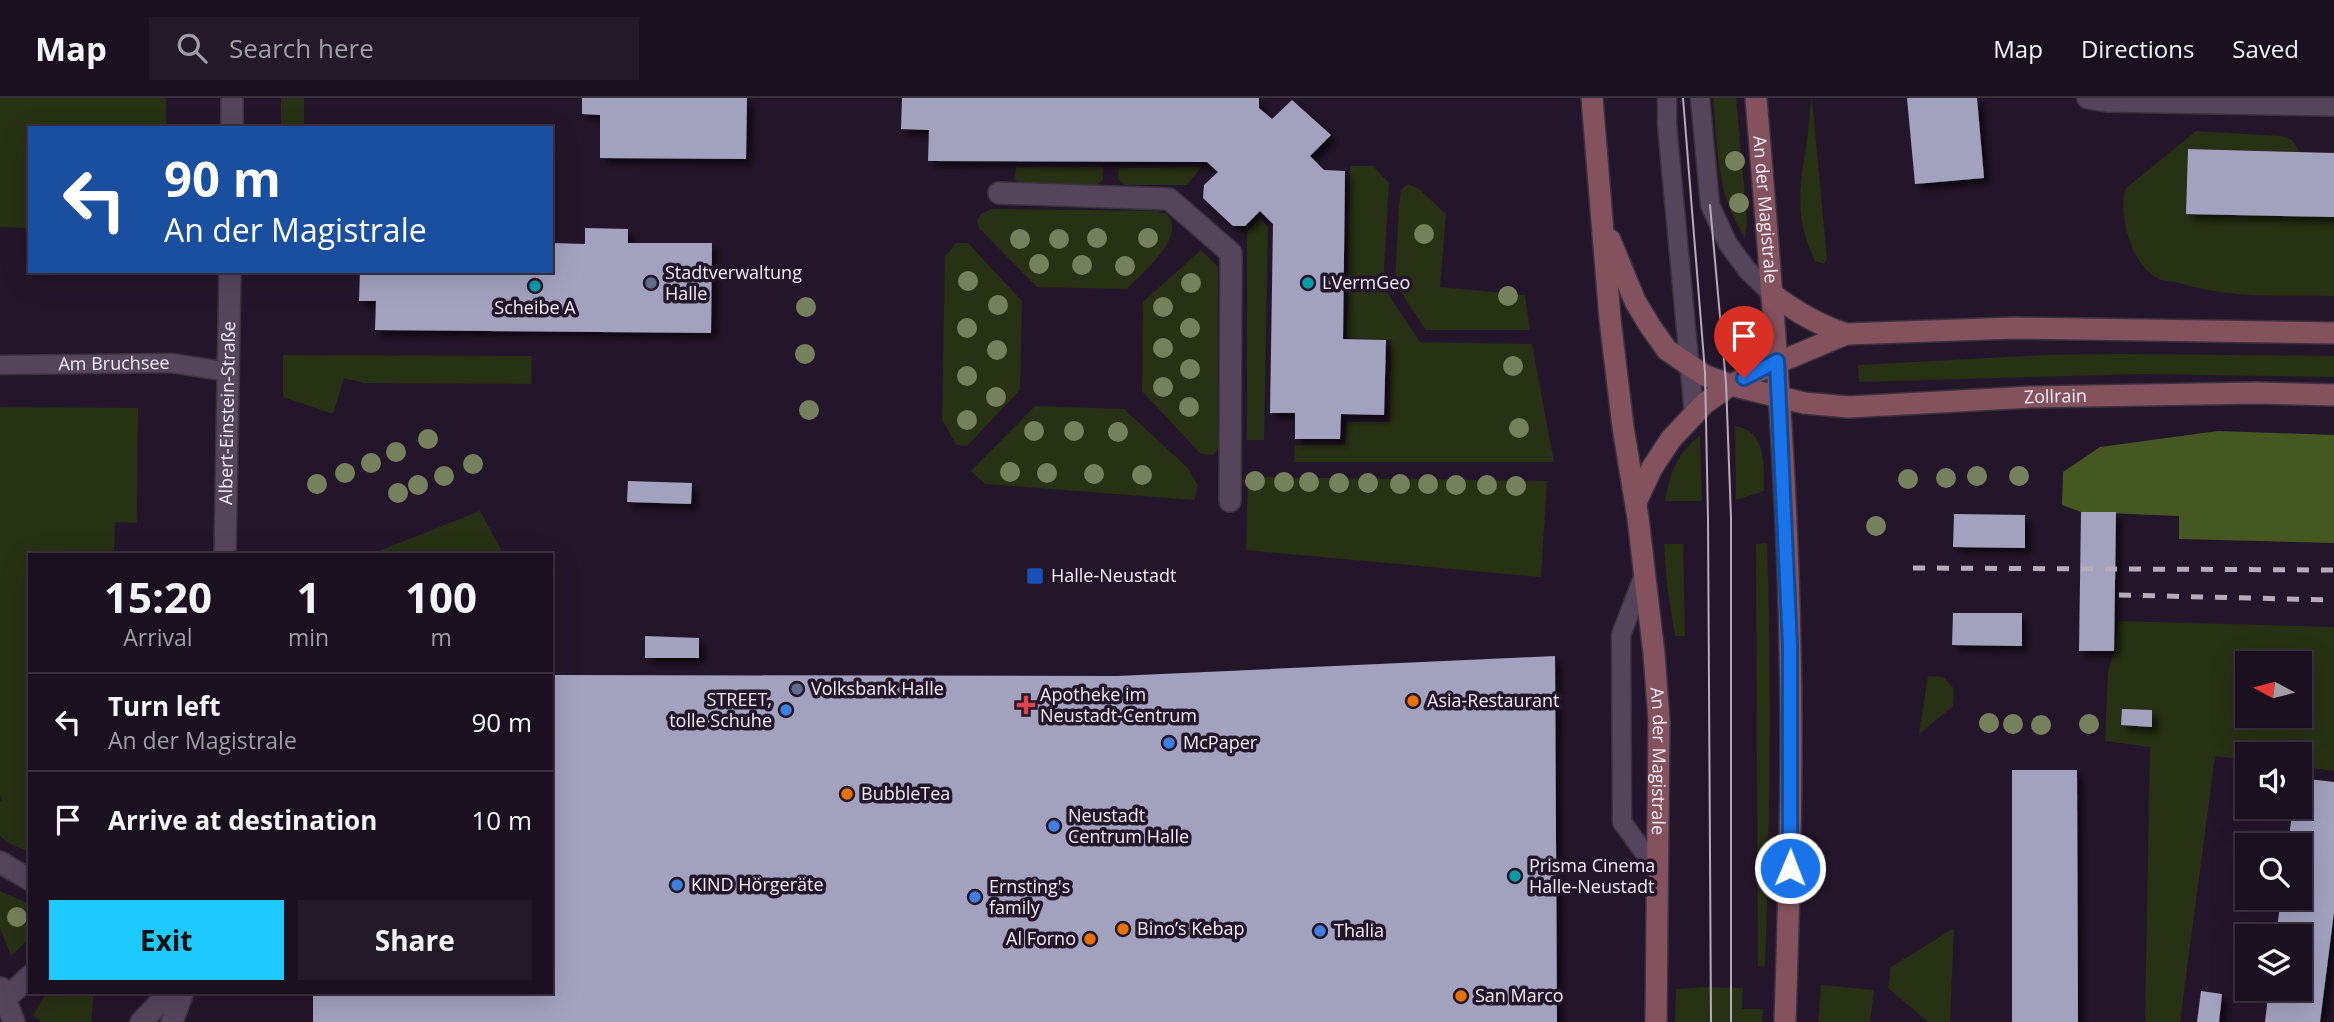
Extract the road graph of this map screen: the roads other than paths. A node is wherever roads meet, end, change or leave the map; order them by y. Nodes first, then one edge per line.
1 (232, 98) edge
2 (1592, 98) edge
3 (1667, 98) edge
4 (1700, 98) edge
5 (1756, 98) edge
6 (2088, 98) edge
7 (2334, 104) edge
8 (232, 126) edge
9 (999, 193) dead end
10 (1600, 208) junction
11 (230, 273) edge
12 (1772, 294) junction
13 (2334, 333) edge
14 (1846, 334) junction
15 (1777, 361) junction
16 (0, 365) edge
17 (1691, 368) junction
18 (229, 372) junction
19 (1731, 385) junction
20 (2334, 396) edge
21 (1778, 398) junction
22 (1693, 414) junction
23 (1230, 501) dead end
24 (1636, 502) junction
25 (225, 553) edge
26 (1645, 572) junction
27 (0, 862) edge
28 (1657, 870) junction
29 (28, 879) edge
30 (28, 978) edge
31 (168, 994) edge
32 (182, 994) edge
33 (2, 997) edge
34 (14, 1022) edge
35 (141, 1022) edge
36 (172, 1022) edge
37 (1656, 1022) edge
38 (1785, 1022) edge

1 - 8 street
2 - 10 main road, An der Magistrale
3 - 17 lane
4 - 12 lane
5 - 12 main road, An der Magistrale
6 - 7 street
9 - 23 street
10 - 17 main road, An der Magistrale
10 - 24 main road, An der Magistrale
11 - 18 street, Albert-Einstein-Straße
12 - 14 main road
12 - 15 main road, An der Magistrale
13 - 14 main road
14 - 15 main road
15 - 19 main road
15 - 21 main road, An der Magistrale
16 - 18 lane, Am Bruchsee
17 - 19 main road, An der Magistrale
17 - 22 lane
18 - 25 street, Albert-Einstein-Straße
19 - 21 main road, An der Magistrale
19 - 22 main road
20 - 21 main road, Zollrain
21 - 38 main road, An der Magistrale
22 - 24 main road
24 - 26 main road, An der Magistrale
26 - 28 main road, An der Magistrale
26 - 28 lane
27 - 29 street
28 - 37 main road, An der Magistrale
30 - 33 street
31 - 35 street
32 - 36 street
33 - 34 street

